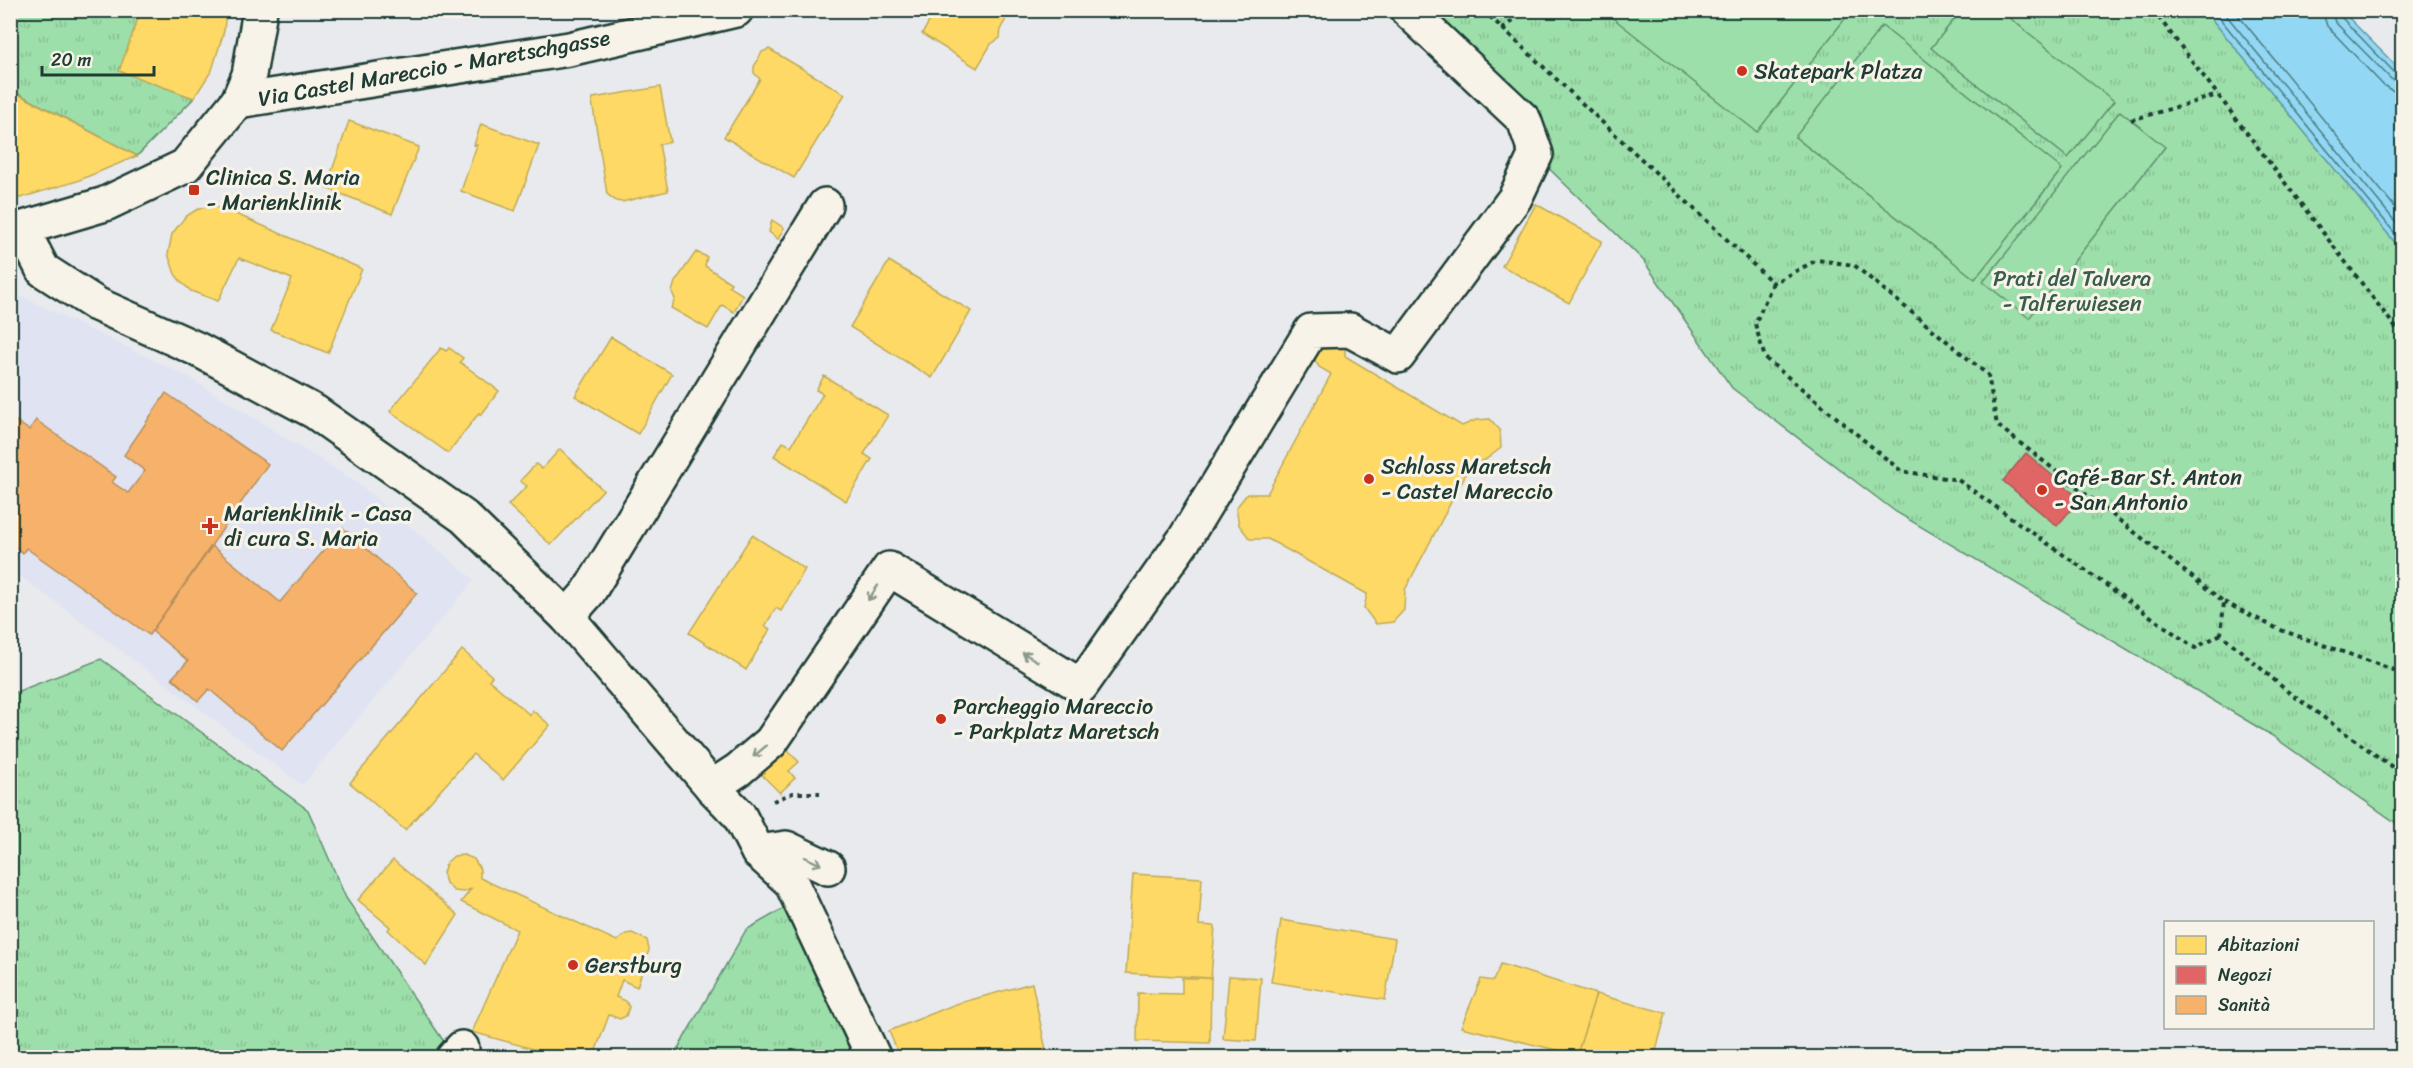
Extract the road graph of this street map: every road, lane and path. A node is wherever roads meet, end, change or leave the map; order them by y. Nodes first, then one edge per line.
1 (260, 10) edge
2 (736, 10) edge
3 (1407, 10) edge
4 (1483, 10) edge
5 (1526, 10) edge
6 (2153, 10) edge
7 (1502, 29) junction
8 (2218, 95) junction
9 (238, 101) junction
10 (2131, 120) dead end
11 (825, 206) dead end
12 (16, 231) edge
13 (1773, 283) junction
14 (2403, 336) edge
15 (2224, 602) junction
16 (567, 617) junction
17 (2221, 634) junction
18 (2403, 673) edge
19 (2403, 774) edge
20 (712, 787) junction
21 (820, 793) dead end
22 (739, 815) junction
23 (758, 852) junction
24 (828, 868) dead end
25 (874, 1058) edge

1 - 9 street
2 - 9 street, Via Castel Mareccio - Maretschgasse
3 -> 20 street
4 - 7 path
5 - 7 path
6 - 8 path
7 - 13 path
8 - 10 path
8 - 14 path
9 - 12 street
11 - 16 street
12 - 16 street
13 - 15 path
13 - 17 path
15 - 17 path
15 - 18 path
16 - 20 street
17 - 19 path
20 - 22 street
21 - 22 path
22 - 23 street
23 -> 24 street
23 - 25 street

